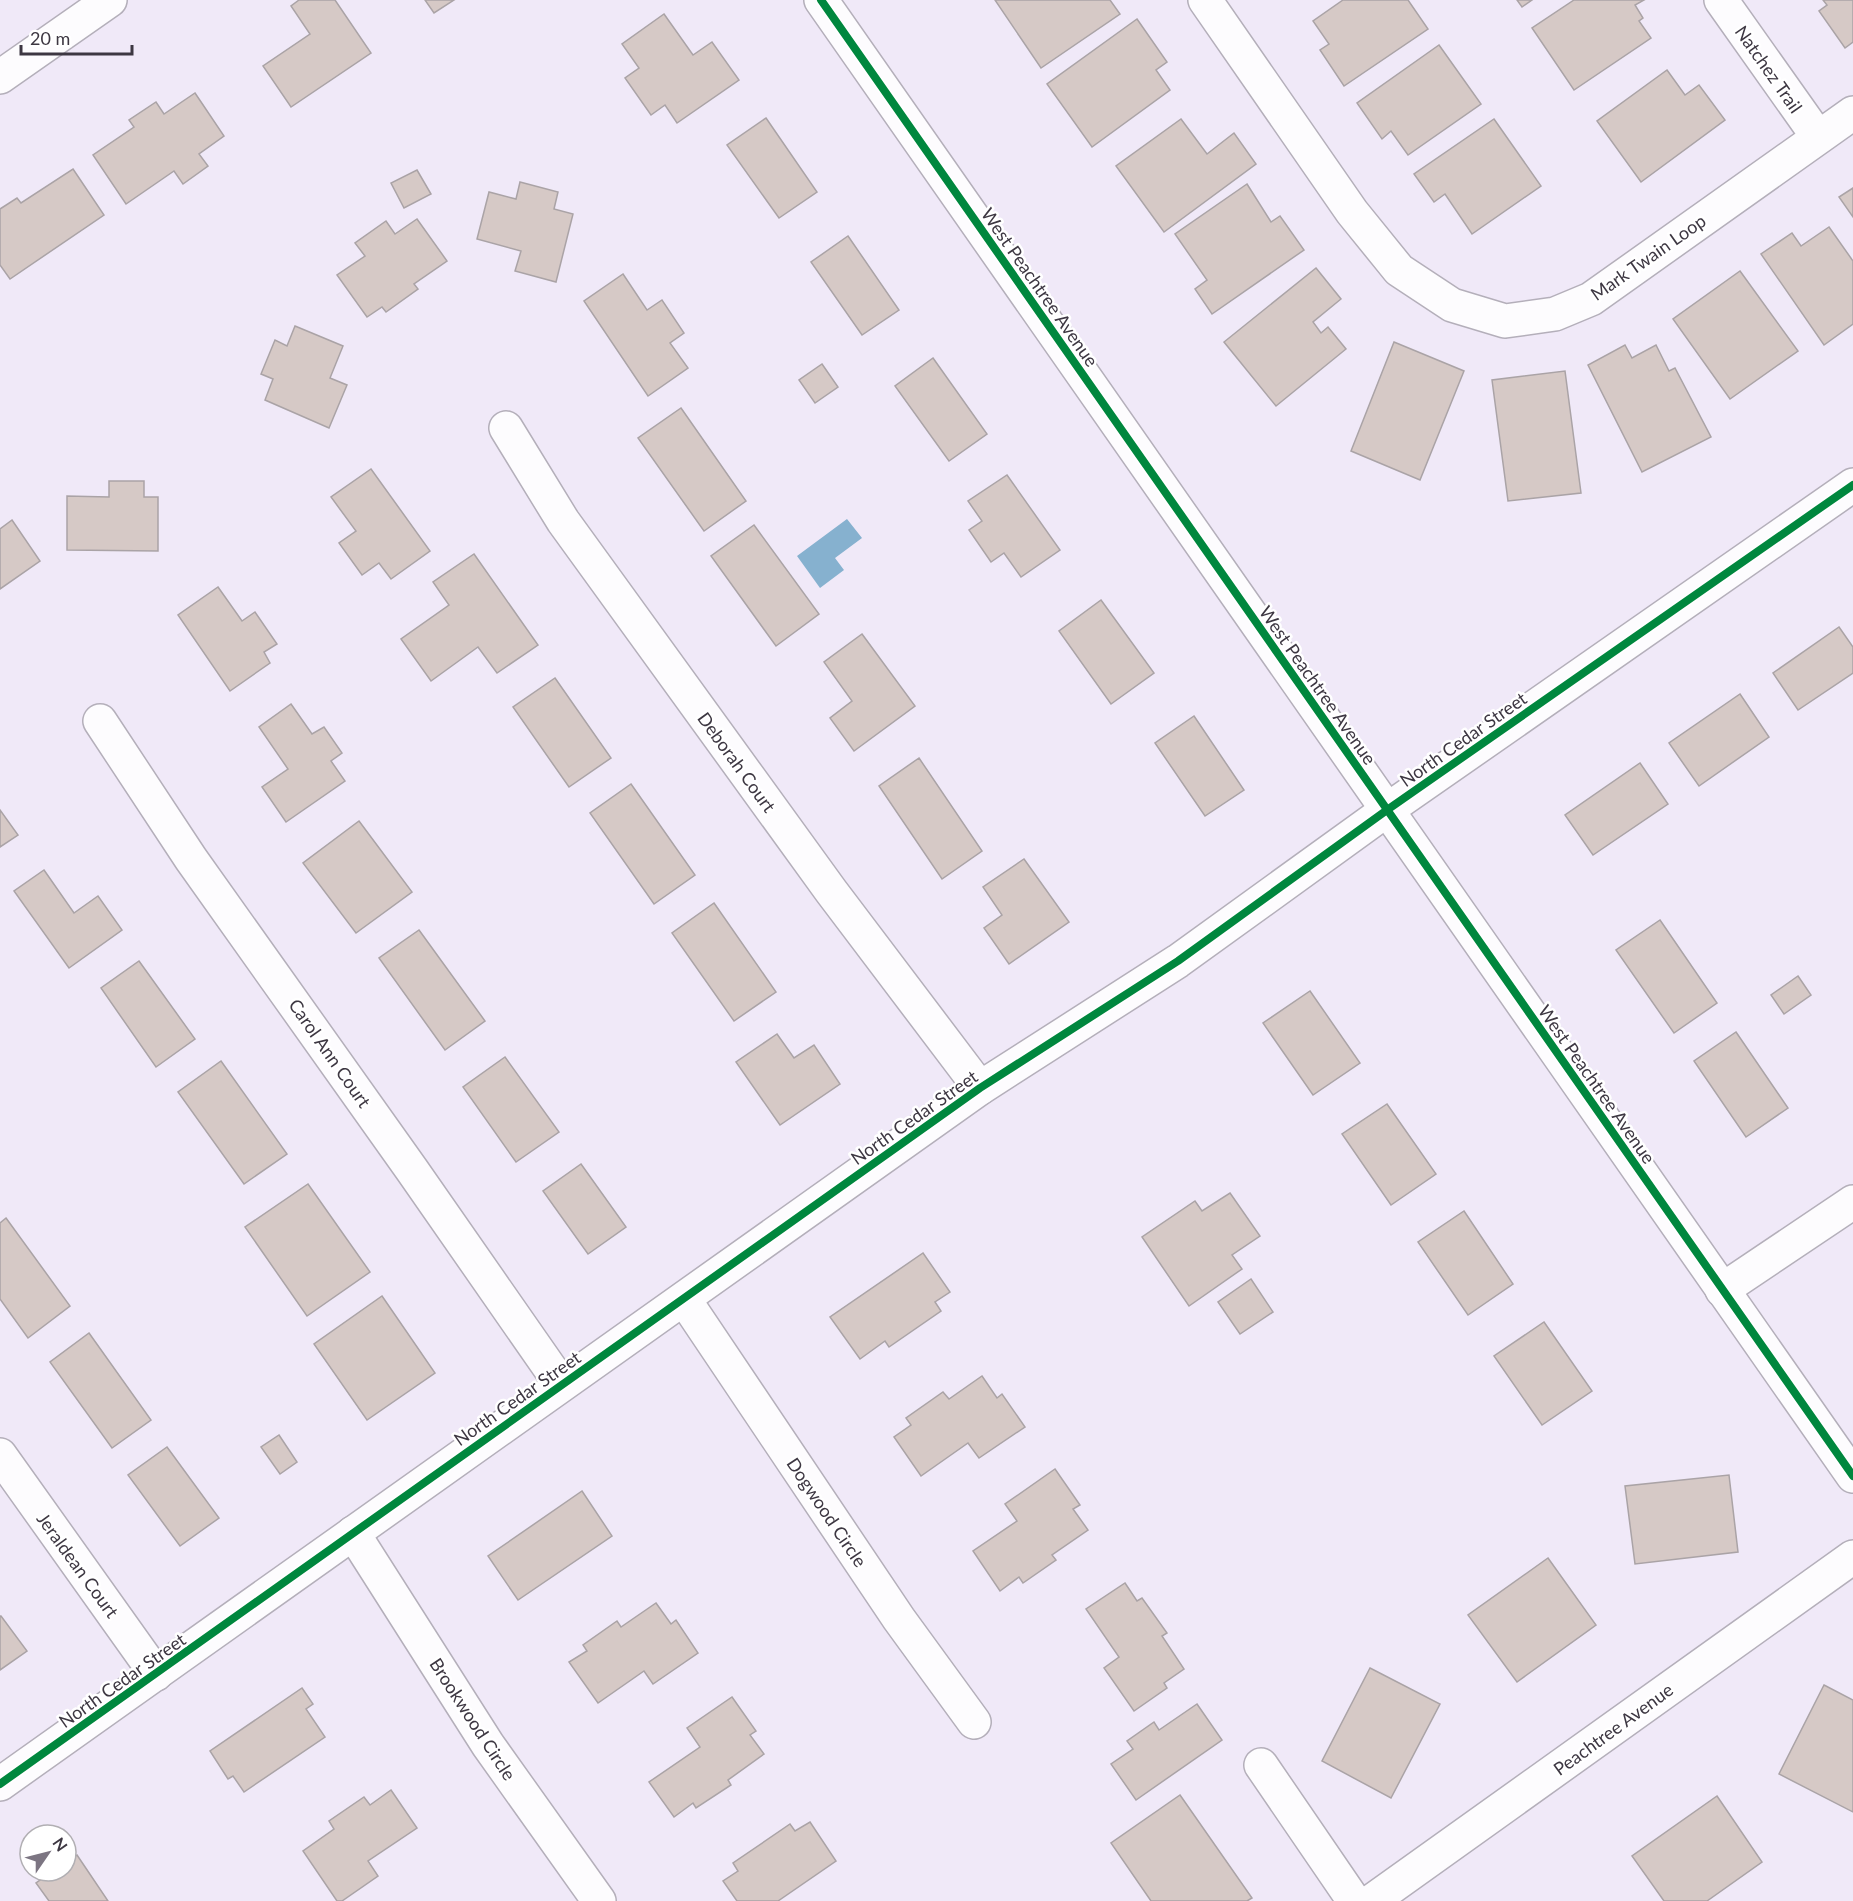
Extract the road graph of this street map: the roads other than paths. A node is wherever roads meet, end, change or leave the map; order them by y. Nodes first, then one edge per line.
1 (110, 0) edge
2 (821, 0) edge
3 (1205, 0) edge
4 (1721, 0) edge
5 (0, 77) edge
6 (1853, 113) edge
7 (1818, 137) junction
8 (506, 428) dead end
9 (1853, 485) edge
10 (100, 721) dead end
11 (1387, 810) junction
12 (980, 1088) junction
13 (1853, 1202) edge
14 (1722, 1290) junction
15 (684, 1299) junction
16 (561, 1384) junction
17 (0, 1455) edge
18 (1853, 1476) edge
19 (353, 1533) junction
20 (1853, 1557) edge
21 (156, 1674) junction
22 (974, 1722) dead end
23 (1261, 1765) dead end
24 (0, 1784) edge
25 (599, 1901) edge
26 (1354, 1901) edge
27 (1372, 1901) edge

1 - 5 street
2 - 11 street, West Peachtree Avenue
3 - 7 street, Mark Twain Loop
4 - 7 street, Natchez Trail
6 - 7 street, Mark Twain Loop
8 - 12 street, Deborah Court
9 - 11 street, North Cedar Street
10 - 16 street, Carol Ann Court
11 - 12 street, North Cedar Street
11 - 14 street, West Peachtree Avenue
12 - 15 street, North Cedar Street
13 - 14 street
14 - 18 street, West Peachtree Avenue
15 - 16 street, North Cedar Street
15 - 22 street, Dogwood Circle
16 - 19 street, North Cedar Street
17 - 21 street, Jeraldean Court
19 - 21 street, North Cedar Street
19 - 25 street, Brookwood Circle
20 - 27 street, Peachtree Avenue
21 - 24 street, North Cedar Street
23 - 26 street

